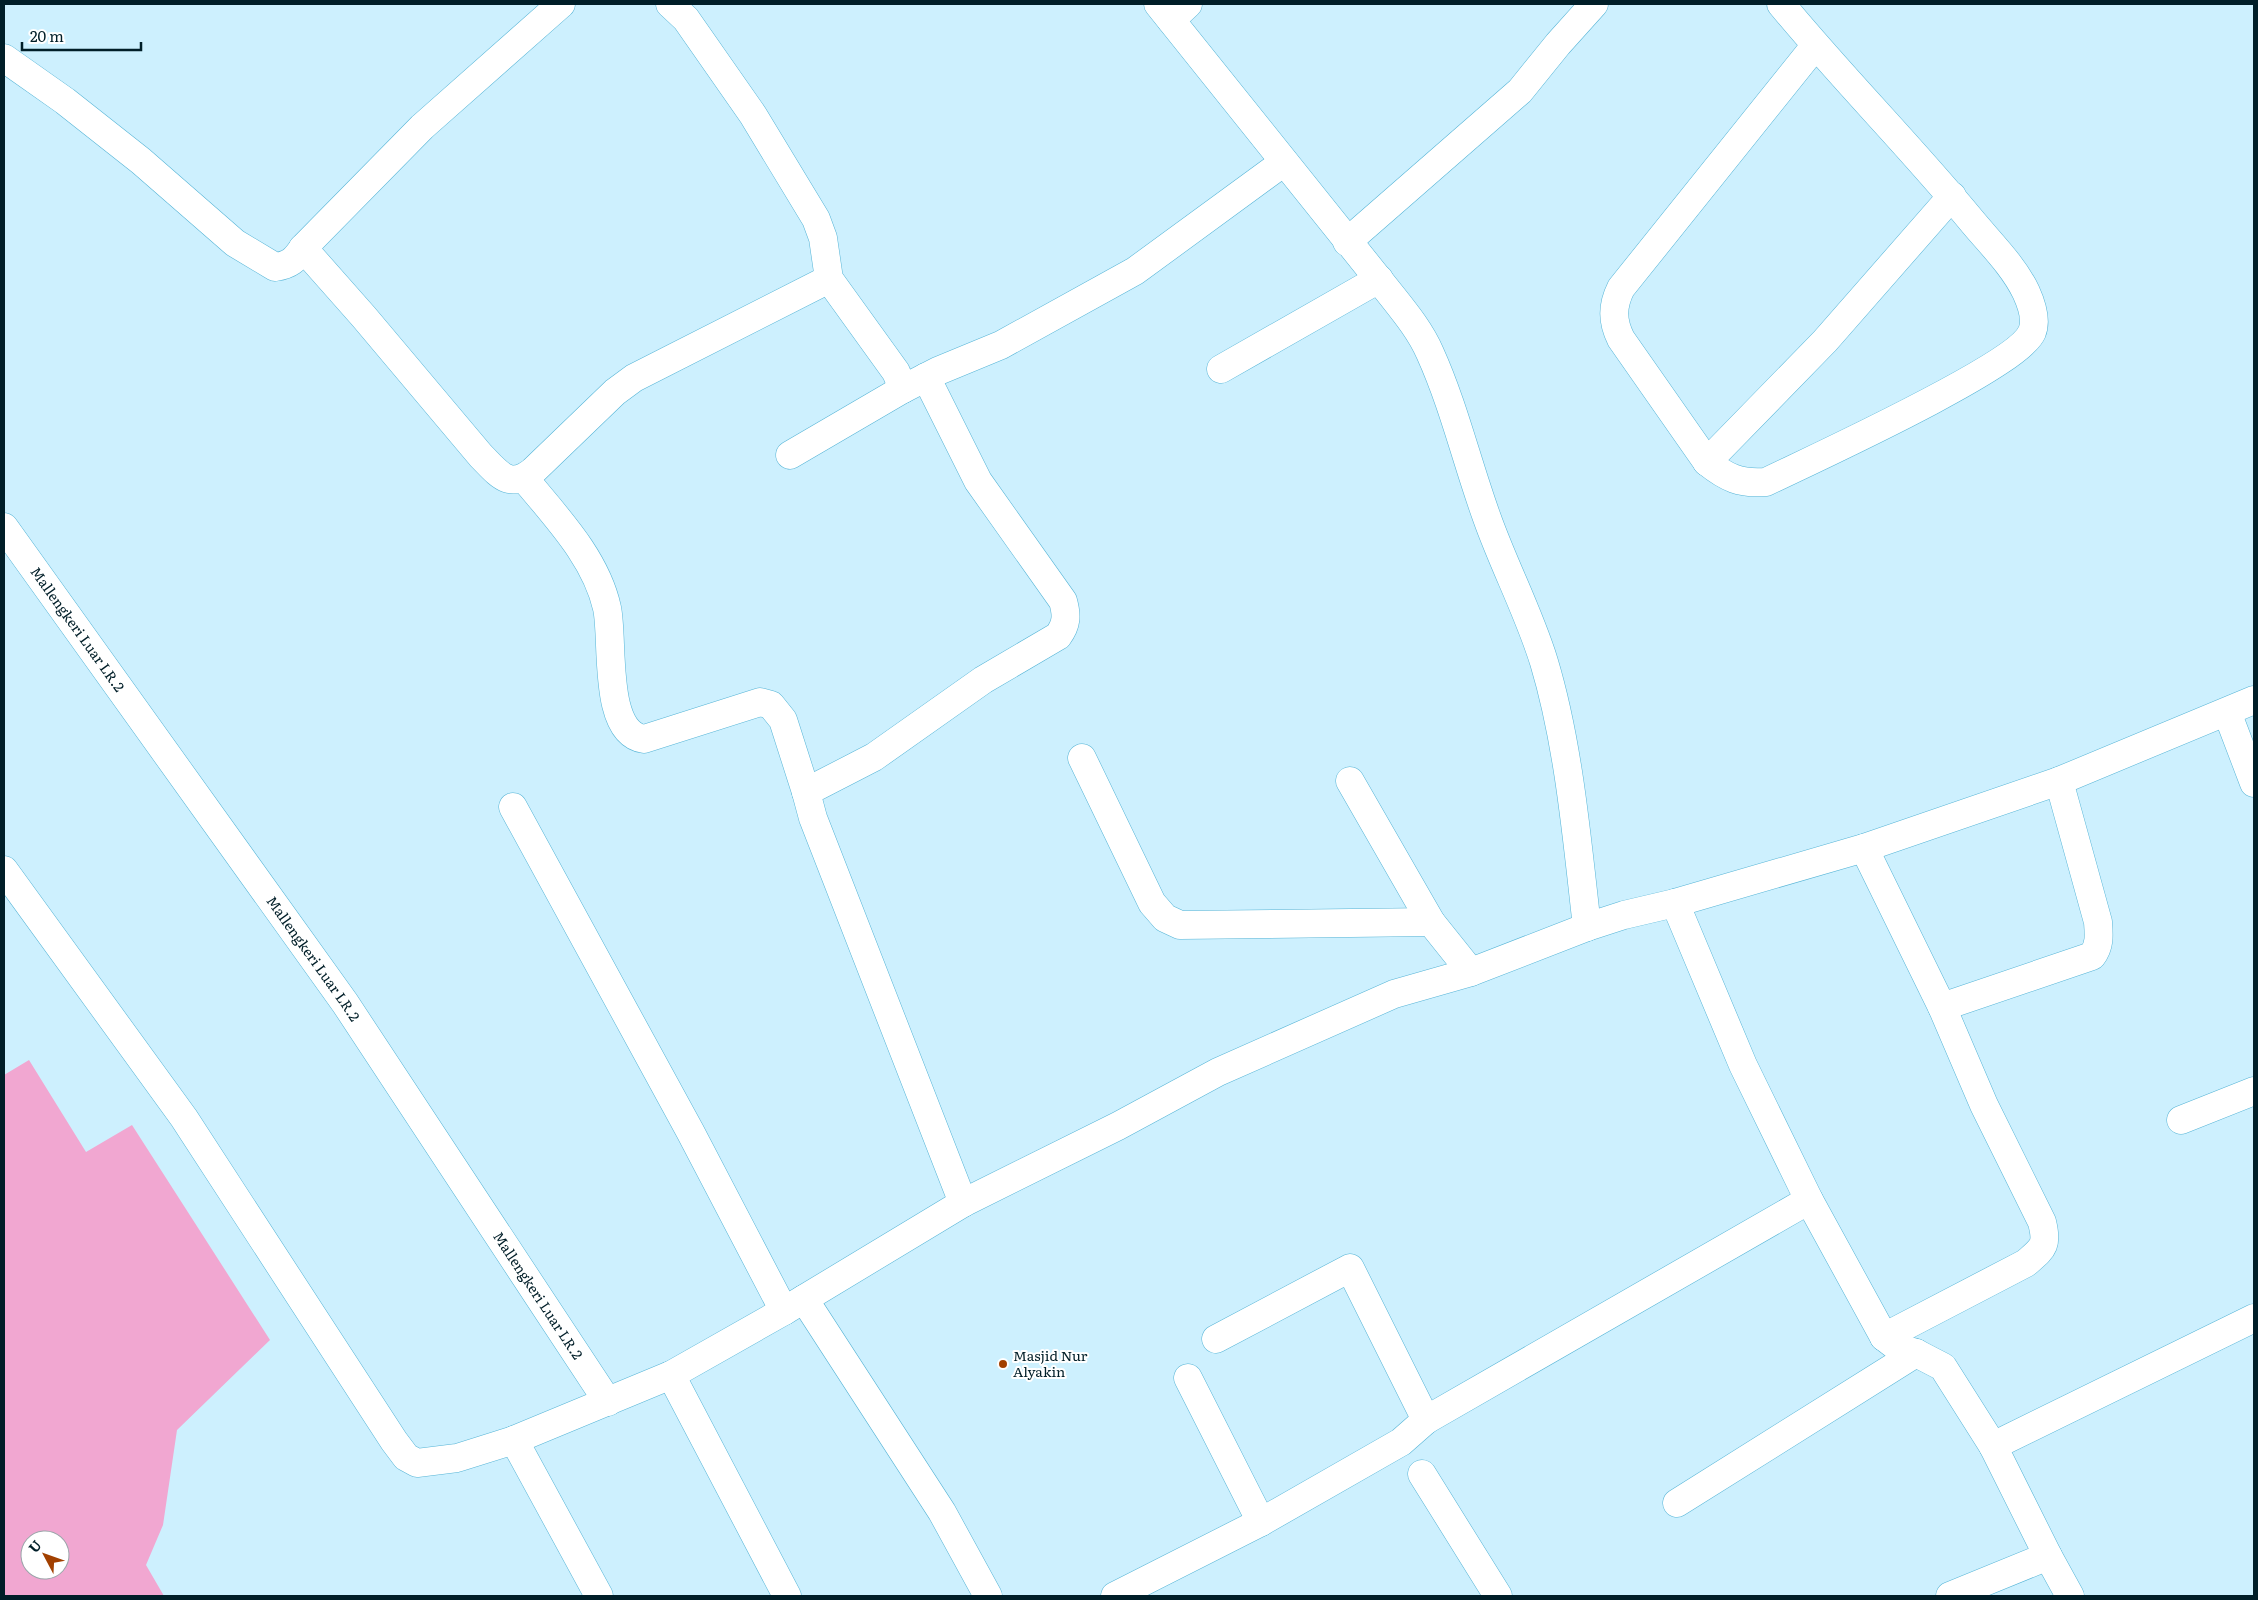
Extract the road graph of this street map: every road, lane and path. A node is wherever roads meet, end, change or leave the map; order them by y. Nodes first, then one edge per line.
1 (561, 4) edge
2 (670, 4) edge
3 (1594, 4) edge
4 (1781, 4) edge
5 (1172, 9) edge
6 (1816, 46) junction
7 (4, 58) edge
8 (1284, 162) junction
9 (1952, 196) junction
10 (1347, 242) junction
11 (303, 248) junction
12 (829, 279) junction
13 (1379, 279) junction
14 (1221, 369) dead end
15 (926, 377) junction
16 (903, 389) junction
17 (790, 455) dead end
18 (1707, 462) junction
19 (524, 478) junction
20 (4, 526) edge
21 (2254, 700) edge
22 (2227, 712) junction
23 (1082, 758) dead end
24 (2059, 781) junction
25 (1350, 782) dead end
26 (2254, 783) edge
27 (806, 792) junction
28 (513, 807) dead end
29 (1864, 848) junction
30 (4, 870) edge
31 (12, 898) edge
32 (1675, 903) junction
33 (1431, 922) junction
34 (1587, 927) junction
35 (1471, 972) junction
36 (1942, 1007) junction
37 (2254, 1091) edge
38 (2181, 1120) dead end
39 (1809, 1200) junction
40 (963, 1203) junction
41 (794, 1305) junction
42 (2254, 1318) edge
43 (1884, 1337) junction
44 (1216, 1339) dead end
45 (1916, 1353) junction
46 (671, 1375) junction
47 (1188, 1378) dead end
48 (608, 1402) junction
49 (1426, 1420) junction
50 (514, 1440) junction
51 (1994, 1446) junction
52 (1422, 1474) dead end
53 (1677, 1504) dead end
54 (1261, 1522) junction
55 (2048, 1556) junction
56 (600, 1596) edge
57 (787, 1596) edge
58 (988, 1596) edge
59 (1115, 1596) edge
60 (1498, 1596) edge
61 (1950, 1596) edge
62 (2070, 1596) edge

1 - 11 street
2 - 12 street
3 - 10 street
4 - 6 street
5 - 8 street
6 - 9 street
6 - 18 street
7 - 11 street
8 - 10 street
8 - 15 street
9 - 18 street
9 - 18 street
10 - 13 street
11 - 19 street
12 - 16 street
12 - 19 street
13 - 14 street
13 - 34 street
15 - 16 street
15 - 27 street
16 - 17 street
19 - 27 street
20 - 48 street, Mallengkeri Luar LR.2
21 - 22 street
22 - 24 street
22 - 26 street
23 - 33 street
24 - 29 street
24 - 36 street
25 - 33 street
27 - 40 street
28 - 41 street
29 - 32 street
29 - 36 street
30 - 31 street
31 - 50 street
32 - 34 street
32 - 39 street
33 - 35 street
34 - 35 street
35 - 40 street
36 - 43 street
37 - 38 street
39 - 43 street
39 - 49 street
40 - 41 street
41 - 46 street
41 - 58 street
42 - 51 street
43 - 45 street
44 - 49 street
45 - 51 street
45 - 53 street
46 - 48 street
46 - 57 street
47 - 54 street
48 - 50 street
49 - 54 street
50 - 56 street
51 - 55 street
52 - 60 street
54 - 59 street
55 - 61 street
55 - 62 street

